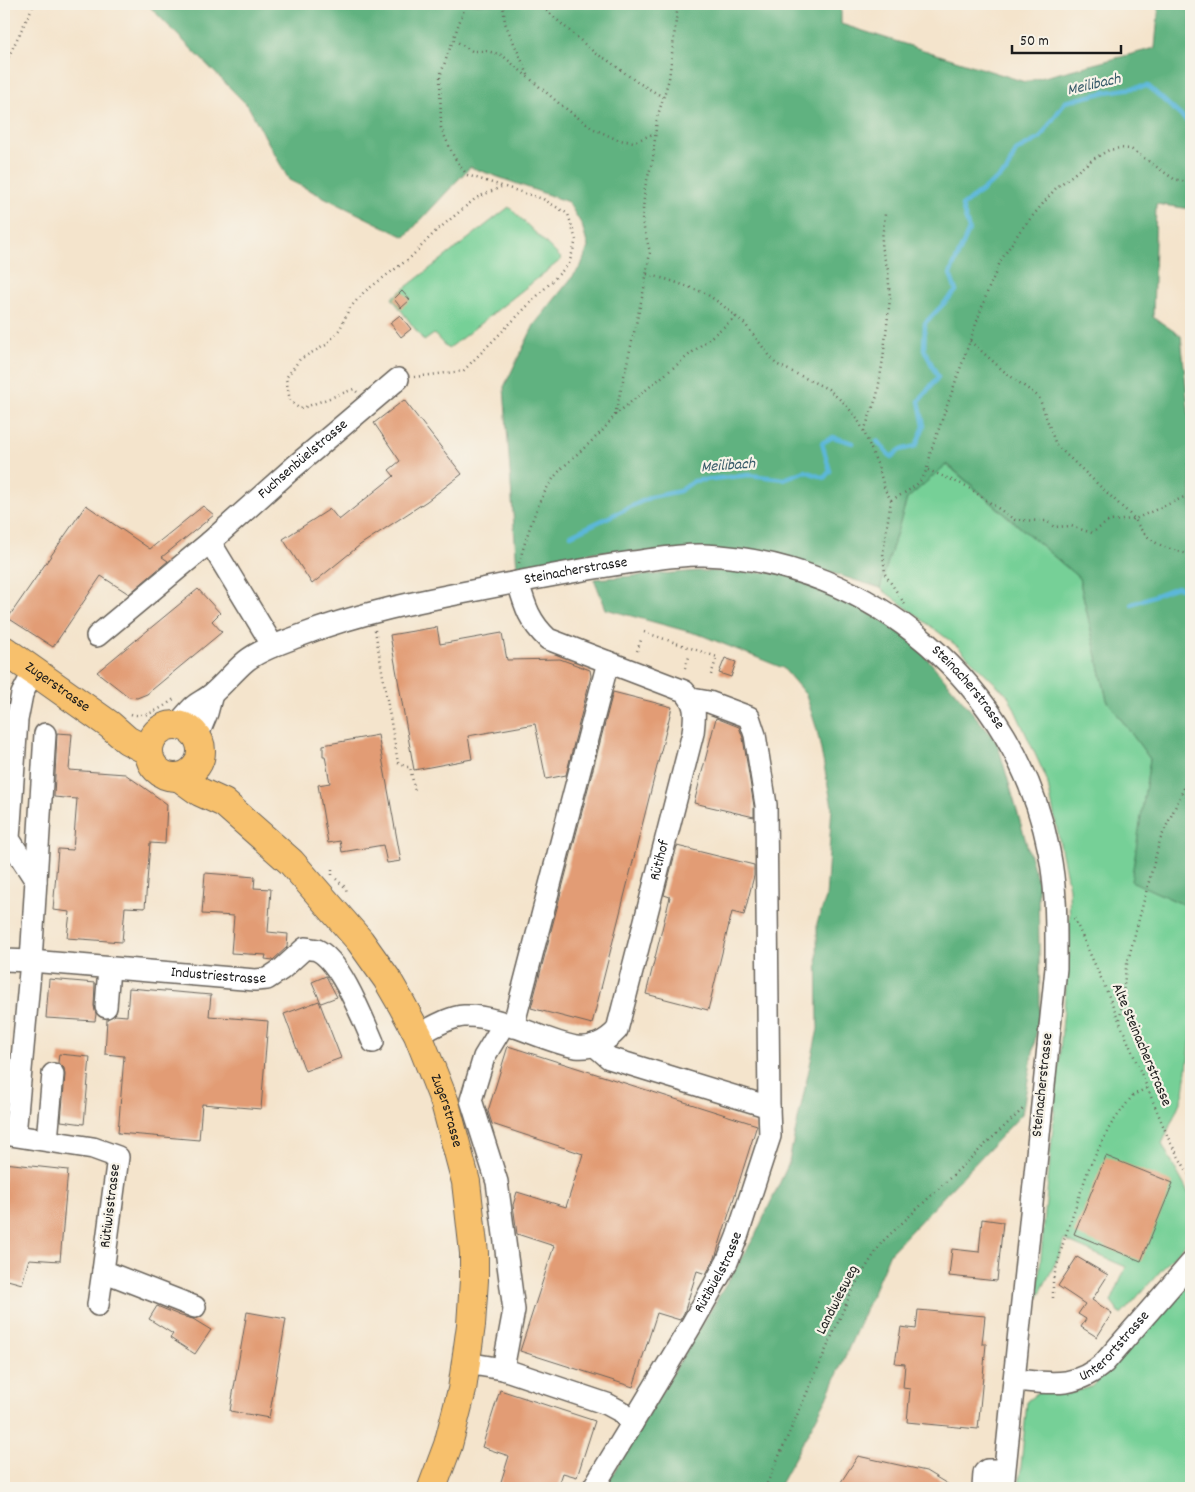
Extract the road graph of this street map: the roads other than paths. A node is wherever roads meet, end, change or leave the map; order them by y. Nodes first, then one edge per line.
1 (398, 380) road end
2 (210, 542) junction
3 (518, 582) junction
4 (97, 636) dead end
5 (273, 646) junction
6 (4, 650) edge
7 (608, 662) junction
8 (34, 671) junction
9 (692, 699) junction
10 (45, 734) dead end
11 (169, 737) junction
12 (188, 771) junction
13 (36, 881) junction
14 (4, 960) edge
15 (31, 961) junction
16 (109, 968) junction
17 (106, 1007) dead end
18 (509, 1026) junction
19 (418, 1036) junction
20 (373, 1042) dead end
21 (594, 1045) junction
22 (53, 1074) dead end
23 (769, 1107) junction
24 (9, 1134) edge
25 (47, 1140) junction
26 (1191, 1263) edge
27 (103, 1271) junction
28 (98, 1305) dead end
29 (195, 1307) dead end
30 (466, 1363) junction
31 (503, 1369) junction
32 (1014, 1380) junction
33 (632, 1424) junction
34 (1004, 1479) edge
35 (432, 1488) edge
36 (593, 1488) edge
37 (983, 1488) edge

1 - 2 street, Fuchsenbüelstrasse
2 - 4 street, Fuchsenbüelstrasse
2 - 5 street
3 - 5 street, Steinacherstrasse
3 - 7 street
3 - 32 street, Steinacherstrasse
5 - 11 street, Steinacherstrasse
6 - 8 main road, Zugerstrasse
7 - 9 street
7 - 18 street
8 - 11 main road, Zugerstrasse
8 - 13 street
9 - 21 street, Rütihof
9 - 23 street, Rütibüelstrasse
10 - 13 street
11 - 12 main road
11 - 12 main road
12 - 19 main road, Zugerstrasse
13 - 15 street
14 - 15 street, Industriestrasse
15 - 16 street, Industriestrasse
15 - 24 street, Rütiwisstrasse
16 - 17 street
16 - 20 street, Industriestrasse
18 - 19 street
18 - 21 street
18 - 31 street
19 - 30 main road, Zugerstrasse
21 - 23 street
22 - 25 street
23 - 33 street, Rütibüelstrasse
24 - 25 street, Rütiwisstrasse
25 - 27 street, Rütiwisstrasse
26 - 32 street, Unterortstrasse
27 - 28 street, Rütiwisstrasse
27 - 29 street
30 - 31 street
30 - 35 main road, Zugerstrasse
31 - 33 street
32 - 34 street, Steinacherstrasse
33 - 36 street, Rütibüelstrasse
34 - 37 street

